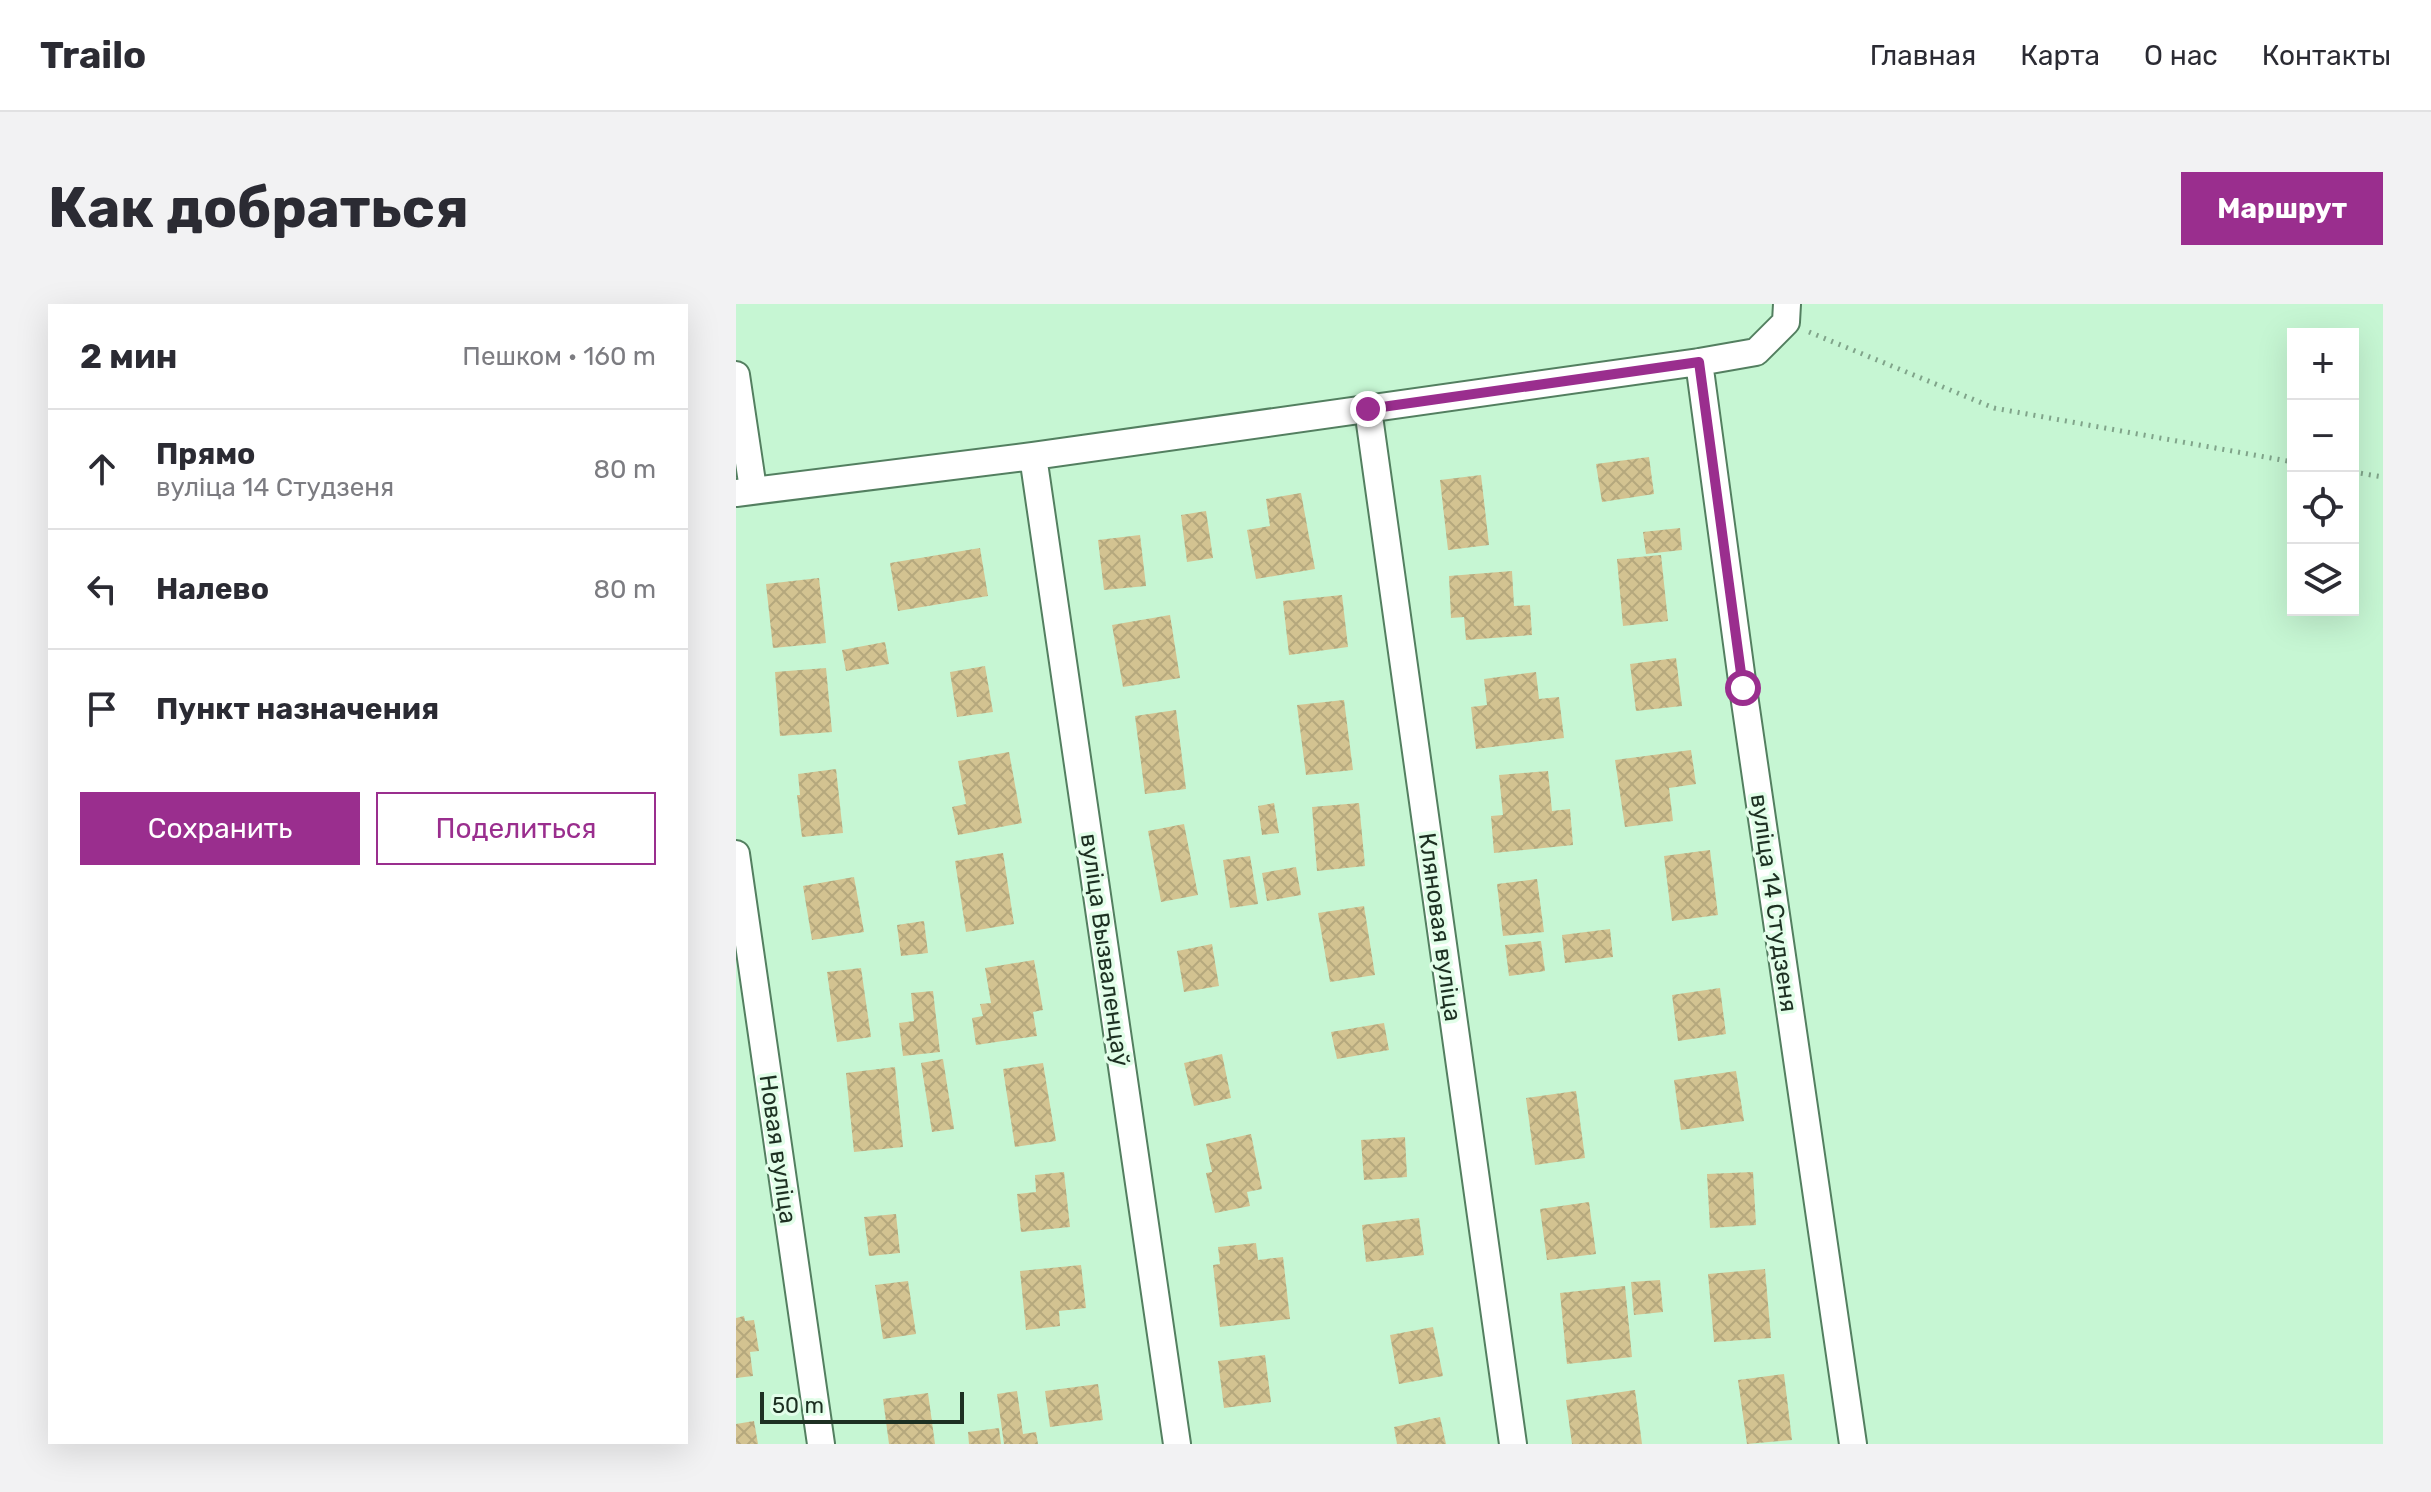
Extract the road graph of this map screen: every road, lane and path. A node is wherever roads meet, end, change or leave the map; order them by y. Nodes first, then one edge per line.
1 (1786, 313) edge
2 (1699, 362) junction
3 (736, 375) edge
4 (1368, 409) junction
5 (1033, 456) junction
6 (2287, 461) edge
7 (2359, 473) edge
8 (2383, 477) edge
9 (744, 491) edge
10 (736, 854) edge
11 (821, 1444) edge
12 (1177, 1444) edge
13 (1513, 1444) edge
14 (1853, 1444) edge

1 - 2 street
1 - 6 path
2 - 4 street
2 - 14 street, вуліца 14 Студзеня
3 - 9 street
4 - 5 street
4 - 13 street, Кляновая вуліца
5 - 9 street
5 - 12 street, вуліца Вызваленцаў
7 - 8 path
10 - 11 street, Новая вуліца

